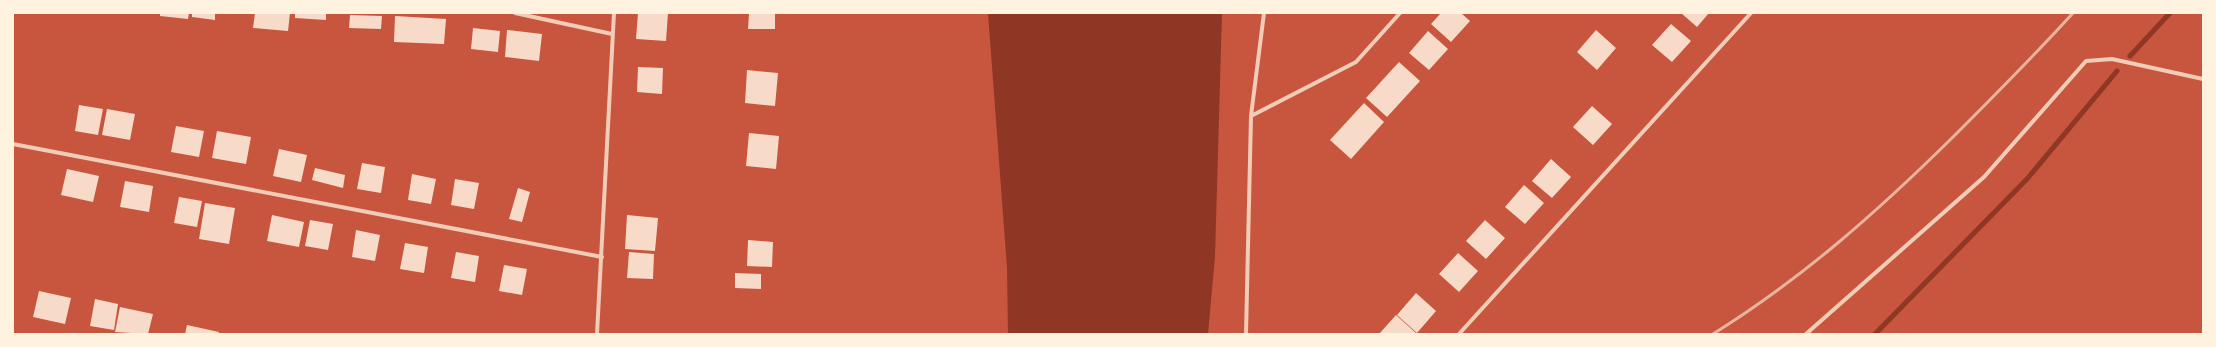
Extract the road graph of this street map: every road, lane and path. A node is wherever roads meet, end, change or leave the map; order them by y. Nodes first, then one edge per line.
1 (515, 13) edge
2 (614, 13) edge
3 (1264, 13) edge
4 (1400, 13) edge
5 (1751, 13) edge
6 (612, 34) junction
7 (2203, 79) edge
8 (1251, 116) junction
9 (13, 144) edge
10 (602, 257) junction
11 (597, 334) edge
12 (1246, 334) edge
13 (1459, 334) edge
14 (1806, 334) edge

1 - 6 street
2 - 6 street
3 - 8 street
4 - 8 street
5 - 13 street
6 - 10 street
7 - 14 street
8 - 12 street
9 - 10 street
10 - 11 street

